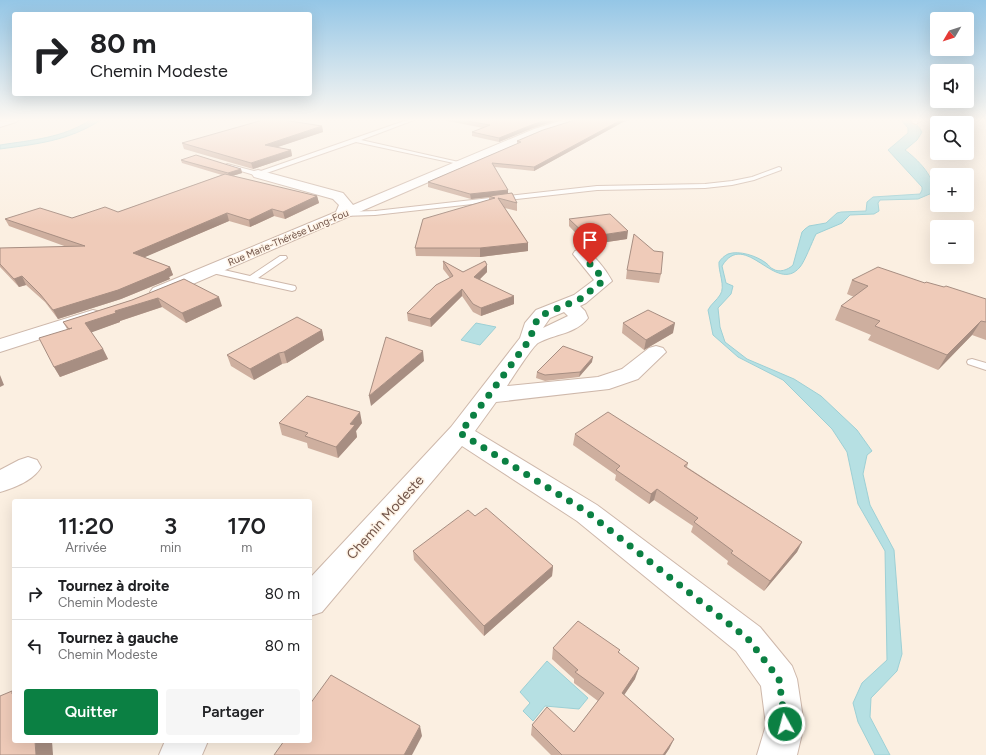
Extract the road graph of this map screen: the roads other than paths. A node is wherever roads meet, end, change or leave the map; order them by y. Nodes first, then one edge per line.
1 (312, 155) edge
2 (422, 155) edge
3 (481, 155) edge
4 (223, 164) edge
5 (461, 164) junction
6 (779, 169) dead end
7 (258, 174) junction
8 (342, 214) junction
9 (581, 254) dead end
10 (283, 258) dead end
11 (211, 270) junction
12 (251, 279) junction
13 (292, 288) dead end
14 (142, 299) edge
15 (106, 312) edge
16 (0, 346) edge
17 (656, 352) dead end
18 (972, 362) dead end
19 (986, 367) edge
20 (489, 395) junction
21 (460, 433) junction
22 (28, 467) dead end
23 (0, 482) edge
24 (312, 599) edge
25 (187, 743) edge
26 (179, 755) edge
27 (777, 755) edge

1 - 7 lane
2 - 5 lane
3 - 5 street, Rue Marie-Thérèse Lung-Fou
4 - 7 lane
5 - 8 street, Rue Marie-Thérèse Lung-Fou
6 - 8 lane
7 - 8 street
8 - 11 street, Rue Marie-Thérèse Lung-Fou
9 - 20 street, Chemin Modeste
10 - 12 lane
11 - 12 lane
11 - 14 street, Rue Marie-Thérèse Lung-Fou
12 - 13 lane
15 - 16 street
17 - 20 street
18 - 19 lane
20 - 21 street, Chemin Modeste
21 - 24 street, Chemin Modeste
21 - 27 street
22 - 23 street
25 - 26 street

